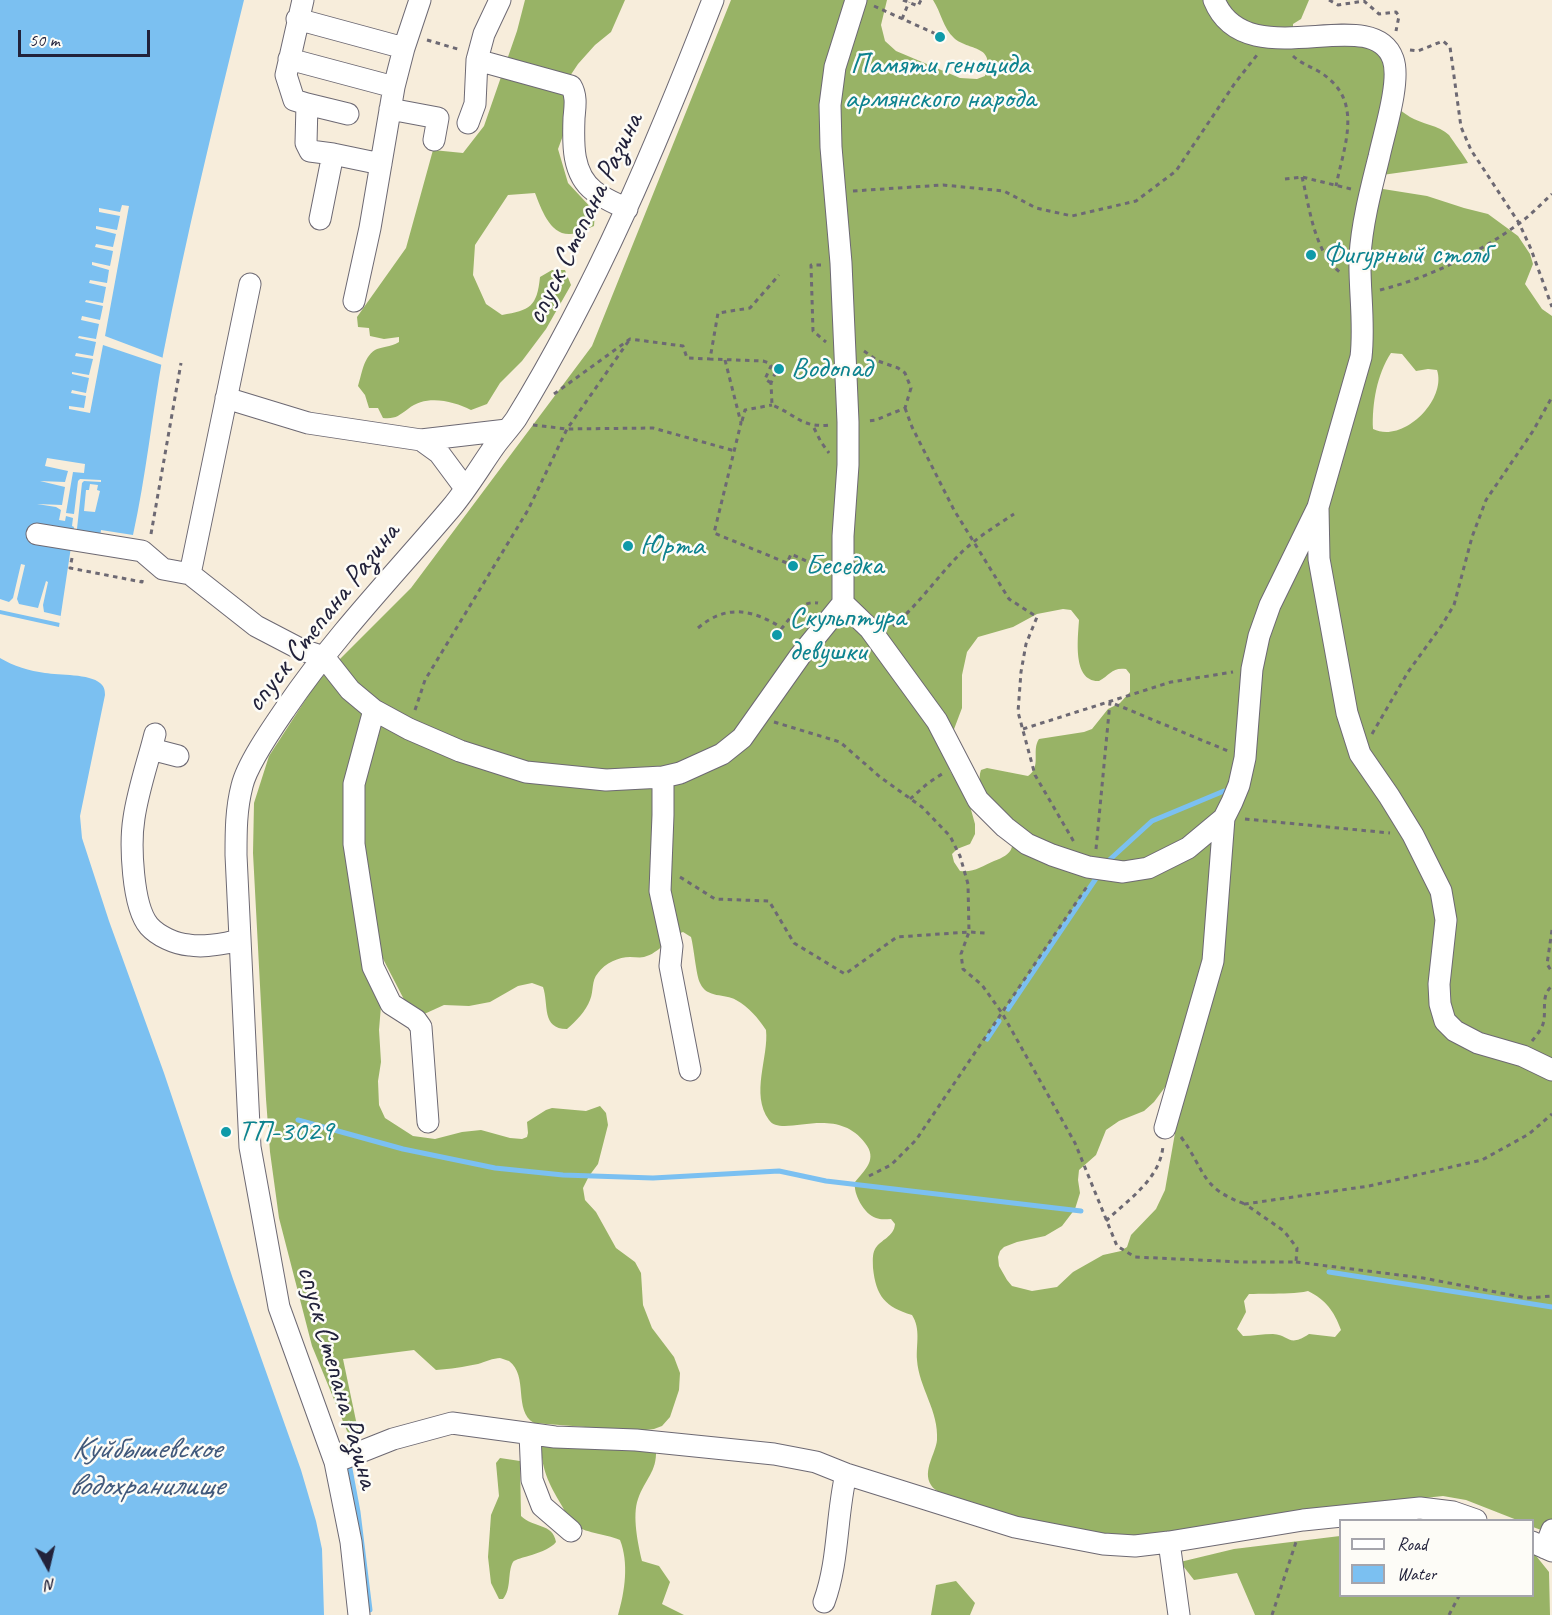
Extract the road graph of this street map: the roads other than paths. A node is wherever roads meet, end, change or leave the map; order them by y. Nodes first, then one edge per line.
1 (420, 0) edge
2 (500, 0) edge
3 (713, 0) edge
4 (1214, 0) edge
5 (864, 2) edge
6 (300, 10) edge
7 (406, 41) junction
8 (478, 57) junction
9 (289, 59) junction
10 (394, 87) junction
11 (307, 104) junction
12 (390, 109) junction
13 (348, 114) dead end
14 (468, 123) dead end
15 (434, 140) dead end
16 (333, 154) junction
17 (381, 164) junction
18 (627, 209) junction
19 (321, 219) dead end
20 (250, 284) dead end
21 (354, 301) dead end
22 (226, 398) junction
23 (510, 426) junction
24 (421, 440) junction
25 (465, 488) junction
26 (1318, 507) junction
27 (37, 534) dead end
28 (190, 574) junction
29 (835, 605) junction
30 (324, 657) junction
31 (374, 710) junction
32 (178, 756) dead end
33 (663, 777) junction
34 (1224, 818) junction
35 (240, 941) junction
36 (690, 1070) dead end
37 (1552, 1070) edge
38 (428, 1122) dead end
39 (1165, 1128) road end
40 (531, 1434) junction
41 (335, 1462) junction
42 (846, 1474) junction
43 (1471, 1519) edge
44 (571, 1531) dead end
45 (1169, 1542) junction
46 (824, 1602) dead end
47 (358, 1615) edge
48 (1179, 1615) edge

1 - 7 street
2 - 8 street
3 - 18 street, спуск Степана Разина
4 - 26 street
5 - 29 street
6 - 7 street
6 - 9 street
7 - 10 street
8 - 14 street
8 - 18 street
9 - 10 street
9 - 11 street
10 - 12 street
11 - 13 street
11 - 16 street
12 - 15 street
12 - 17 street
16 - 17 street
16 - 19 street
17 - 21 street
18 - 23 street, спуск Степана Разина
20 - 22 street
22 - 24 street
22 - 28 street
23 - 24 street
23 - 25 street, спуск Степана Разина
24 - 25 street
25 - 30 street, спуск Степана Разина
26 - 34 street
26 - 37 street
27 - 28 street
28 - 30 street
29 - 33 street
29 - 34 street
30 - 31 street
30 - 35 street, спуск Степана Разина
31 - 33 street
31 - 38 street
32 - 35 street
33 - 36 street
34 - 39 street
35 - 41 street, спуск Степана Разина
40 - 41 street
40 - 42 street
40 - 44 street
41 - 47 street, спуск Степана Разина
42 - 45 street
42 - 46 street
43 - 45 street
45 - 48 street

